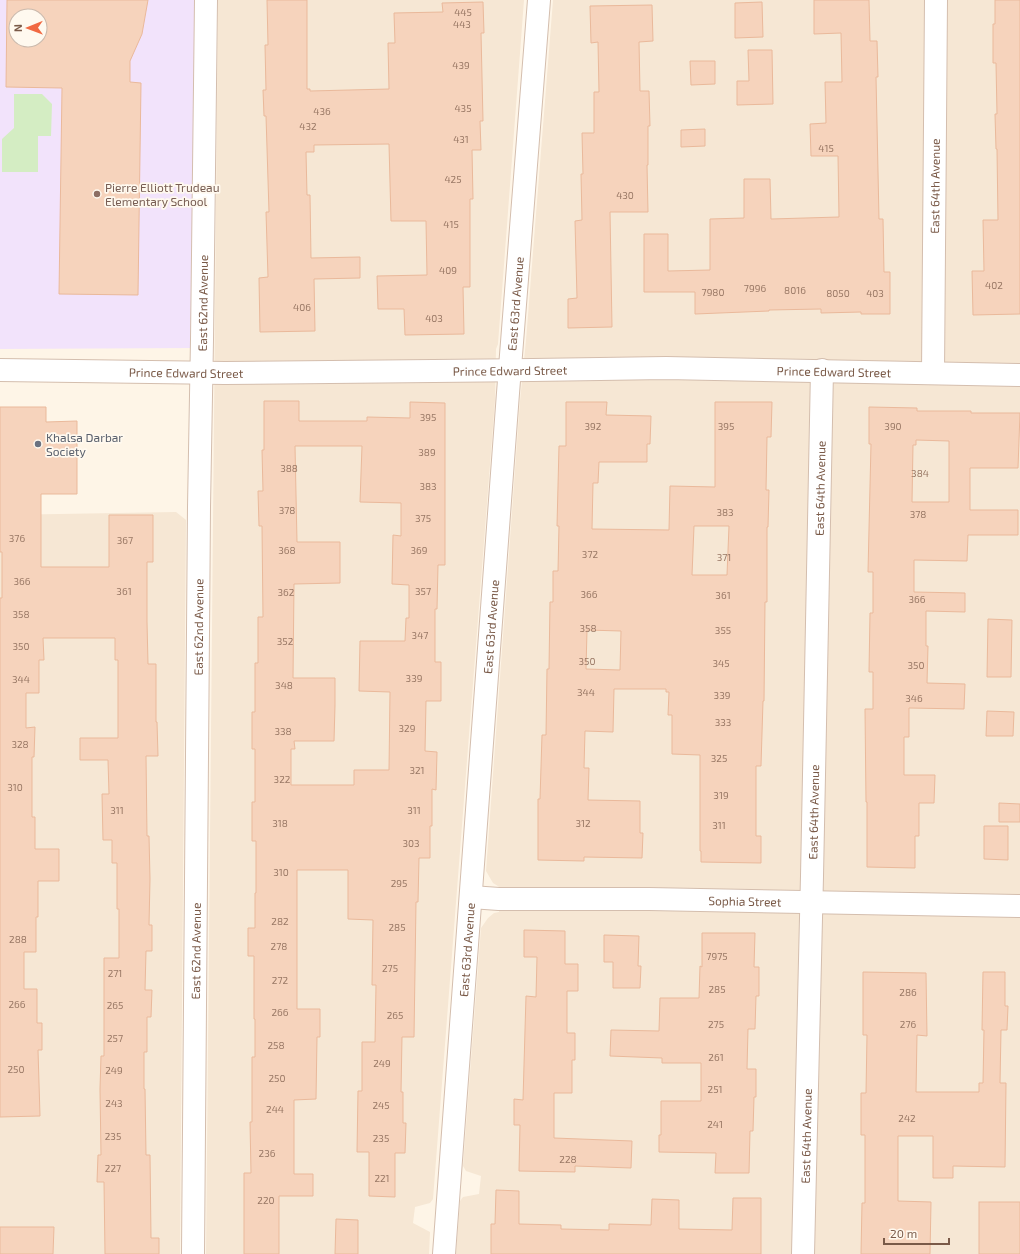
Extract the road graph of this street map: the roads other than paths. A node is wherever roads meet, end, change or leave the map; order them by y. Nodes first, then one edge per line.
1 (206, 0) edge
2 (540, 0) edge
3 (936, 0) edge
4 (0, 370) edge
5 (510, 370) junction
6 (822, 370) junction
7 (202, 373) junction
8 (933, 373) junction
9 (1020, 374) edge
10 (471, 897) junction
11 (812, 902) junction
12 (1020, 906) edge
13 (194, 1254) edge
14 (444, 1254) edge
15 (803, 1254) edge

1 - 7 street, East 62nd Avenue
2 - 5 street, East 63rd Avenue
3 - 8 street, East 64th Avenue
4 - 7 street, Prince Edward Street
5 - 6 street, Prince Edward Street
5 - 7 street, Prince Edward Street
5 - 10 street, East 63rd Avenue
6 - 8 street, Prince Edward Street
6 - 11 street, East 64th Avenue
7 - 13 street, East 62nd Avenue
8 - 9 street, Prince Edward Street
10 - 11 street, Sophia Street
10 - 14 street, East 63rd Avenue
11 - 12 street, Sophia Street
11 - 15 street, East 64th Avenue

